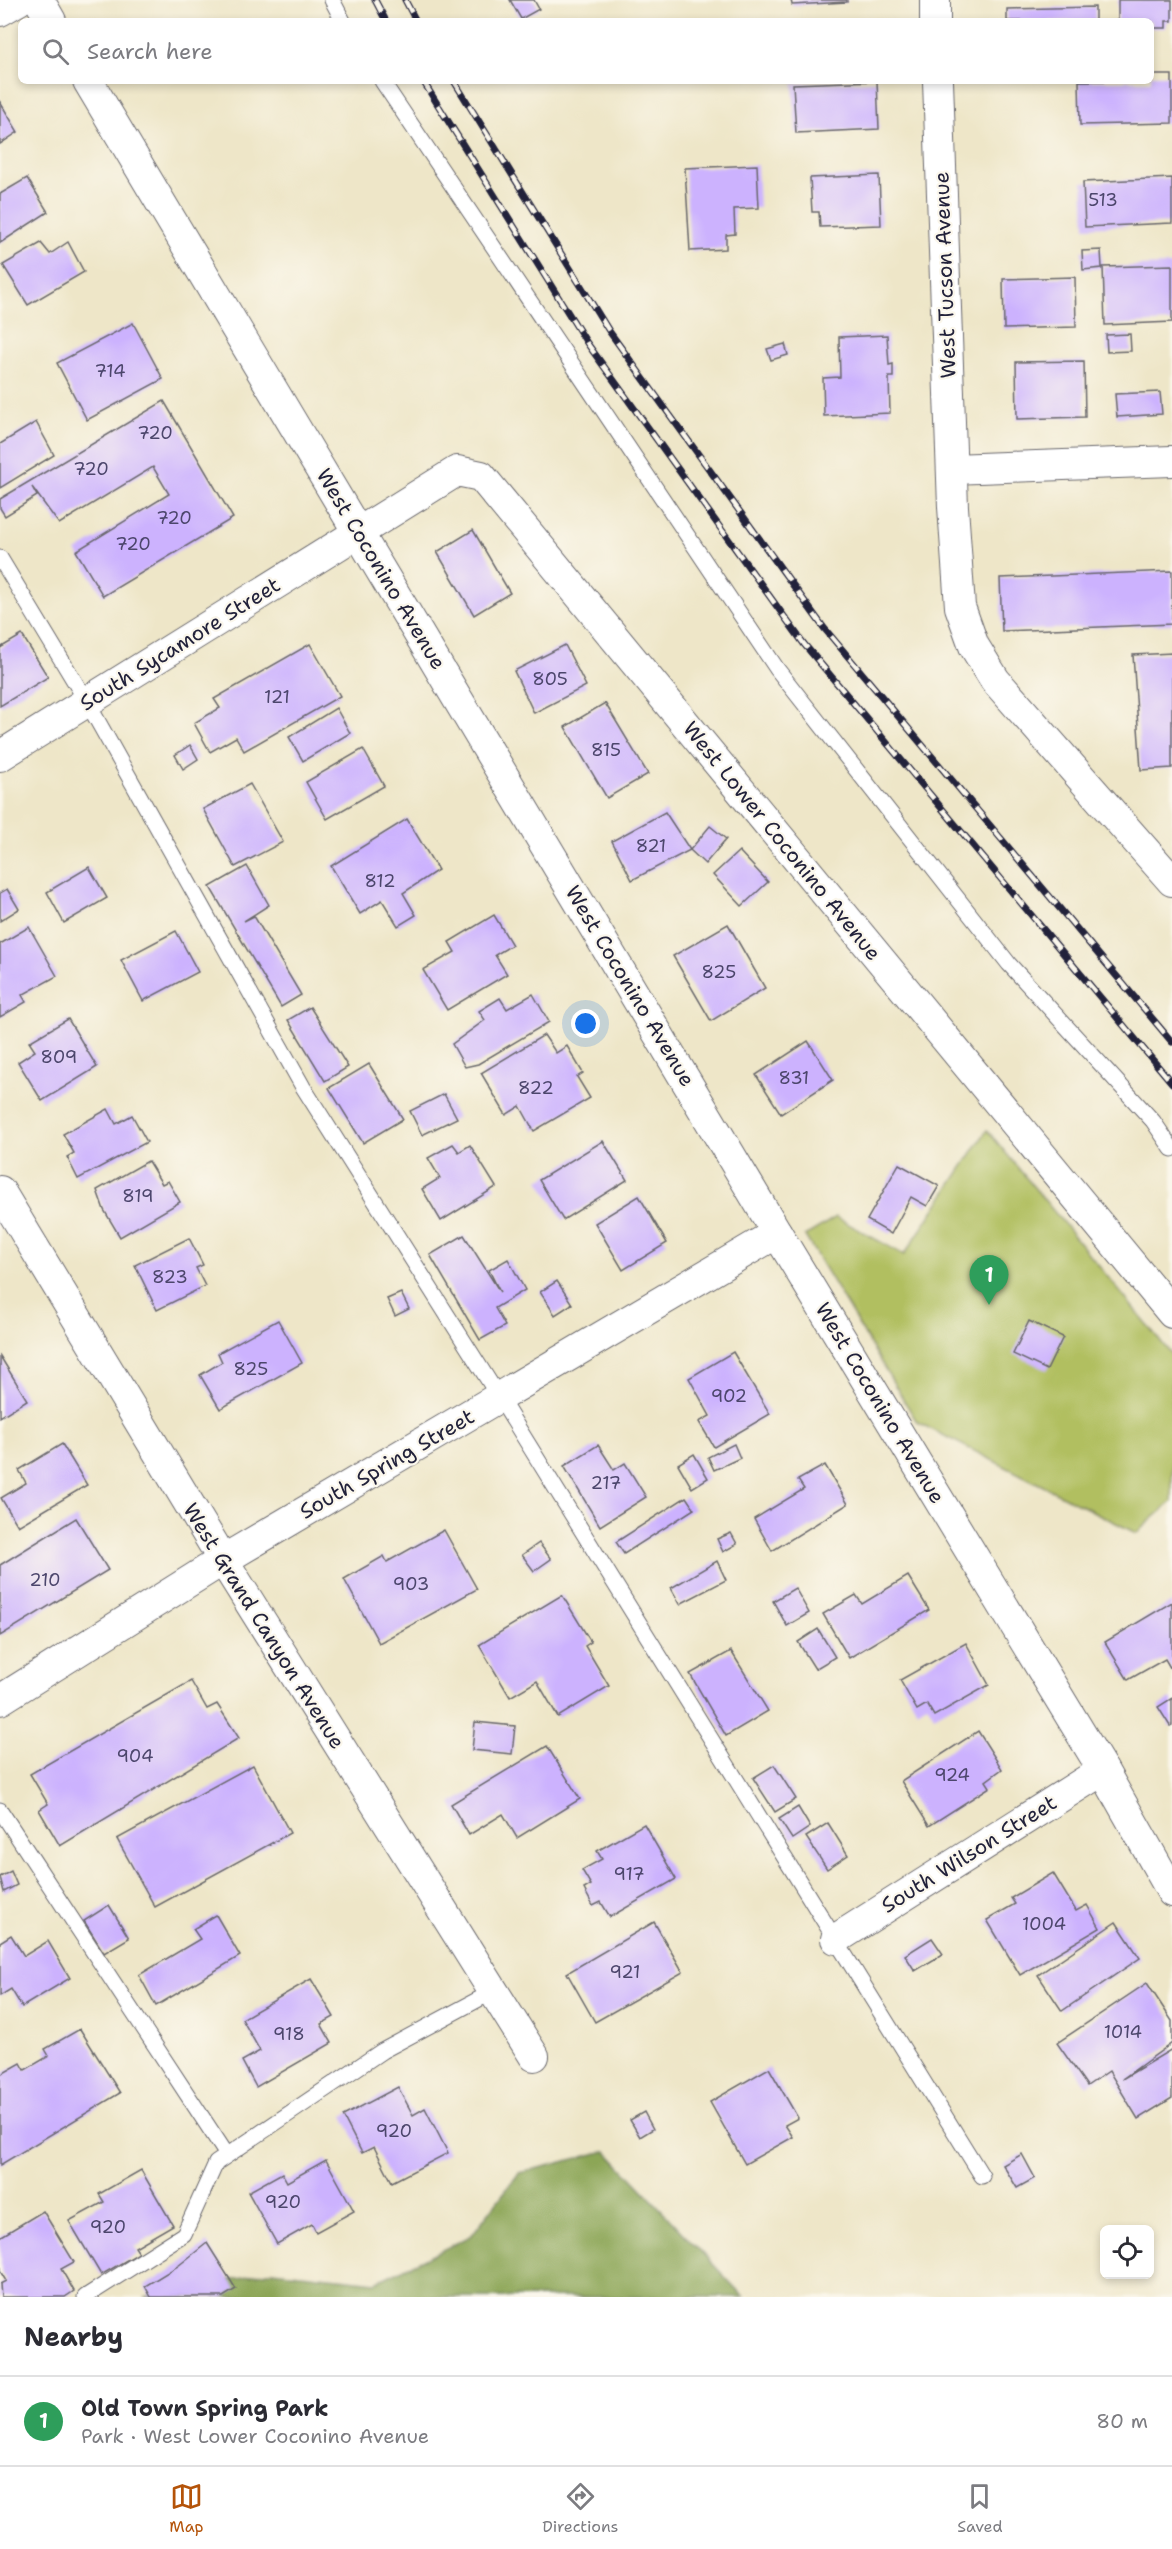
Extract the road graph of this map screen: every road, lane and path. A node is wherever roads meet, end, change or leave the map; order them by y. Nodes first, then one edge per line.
1 (19, 0) edge
2 (39, 0) edge
3 (332, 0) edge
4 (935, 0) edge
5 (0, 11) edge
6 (49, 18) edge
7 (341, 18) edge
8 (936, 18) edge
9 (90, 84) edge
10 (384, 84) edge
11 (938, 84) edge
12 (1172, 461) edge
13 (952, 469) junction
14 (360, 533) junction
15 (0, 558) edge
16 (87, 702) junction
17 (0, 756) edge
18 (1172, 881) edge
19 (1172, 1149) edge
20 (0, 1191) edge
21 (777, 1233) junction
22 (1172, 1313) edge
23 (499, 1397) junction
24 (222, 1560) junction
25 (0, 1700) edge
26 (1102, 1770) junction
27 (0, 1810) edge
28 (1172, 1892) edge
29 (836, 1939) junction
30 (494, 1991) junction
31 (534, 2056) dead end
32 (227, 2155) junction
33 (982, 2176) dead end
34 (85, 2297) edge

1 - 5 street
2 - 6 street
3 - 7 lane
4 - 8 street
9 - 14 street, West Coconino Avenue
10 - 19 lane
11 - 13 street, West Tucson Avenue
12 - 13 street
13 - 18 street, West Tucson Avenue
14 - 16 street, South Sycamore Street
14 - 21 street, West Coconino Avenue
14 - 22 street, West Lower Coconino Avenue
15 - 16 lane
16 - 17 street, South Sycamore Street
16 - 23 lane
20 - 24 street, West Grand Canyon Avenue
21 - 23 street, South Spring Street
21 - 26 street, West Coconino Avenue
23 - 24 street, South Spring Street
23 - 29 lane
24 - 25 street, South Spring Street
24 - 30 street, West Grand Canyon Avenue
26 - 28 street, West Coconino Avenue
26 - 29 street, South Wilson Street
27 - 32 lane
29 - 33 lane
30 - 31 street, West Grand Canyon Avenue
30 - 32 lane
32 - 34 lane

